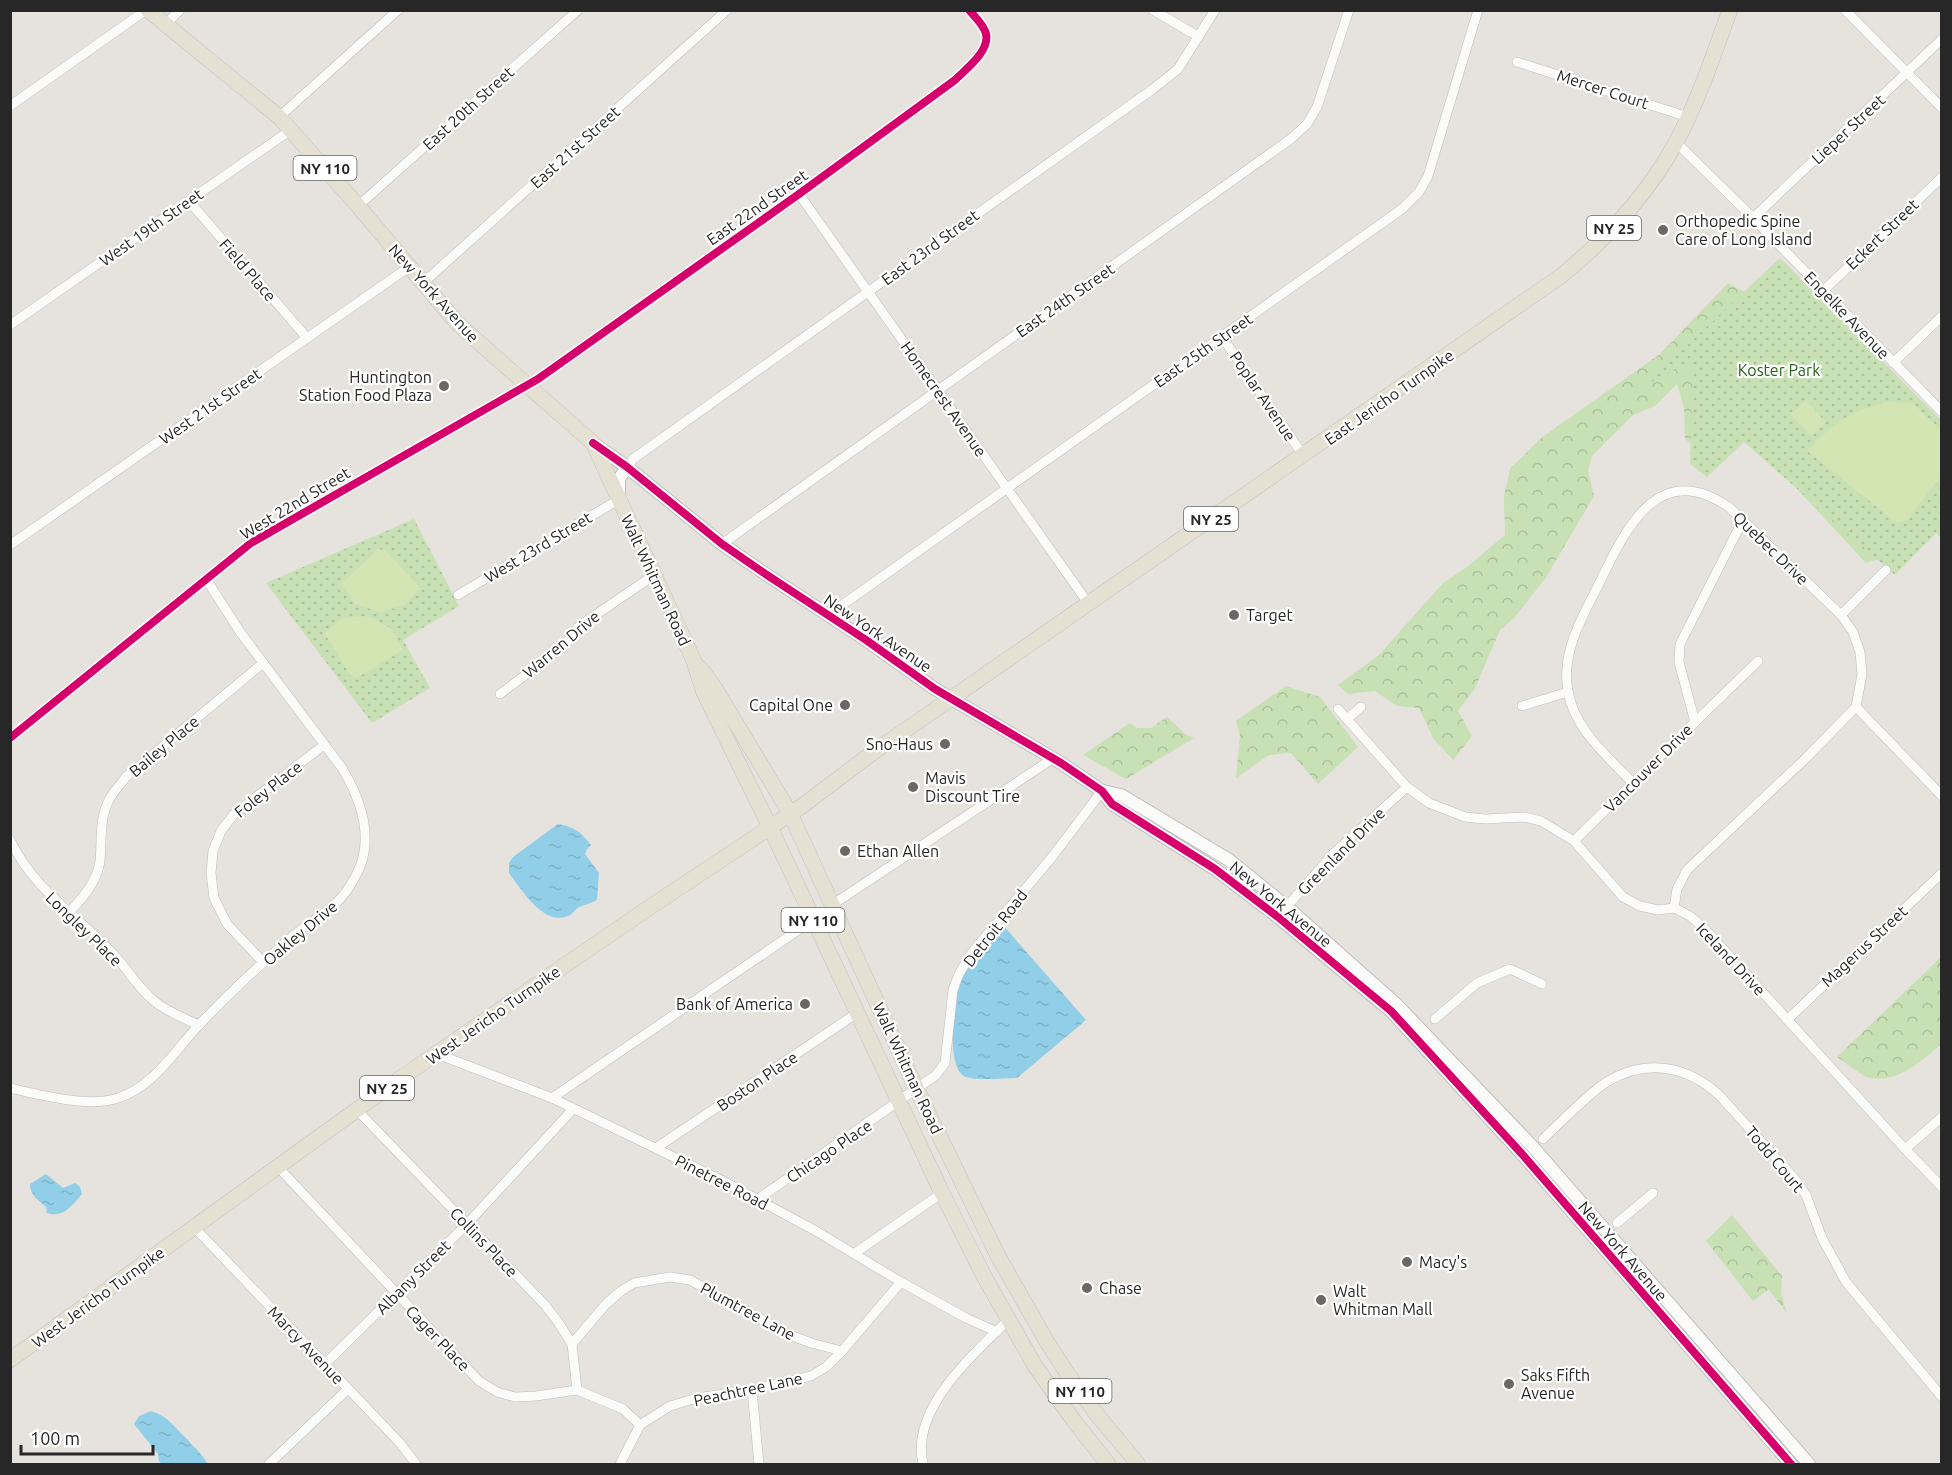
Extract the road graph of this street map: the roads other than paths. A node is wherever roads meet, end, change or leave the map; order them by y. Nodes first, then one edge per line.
1 (147, 10) edge
2 (180, 10) edge
3 (398, 10) edge
4 (578, 10) edge
5 (727, 10) edge
6 (969, 10) edge
7 (1153, 10) edge
8 (1215, 10) edge
9 (1349, 10) edge
10 (1478, 10) edge
11 (1730, 10) edge
12 (1845, 10) edge
13 (165, 24) junction
14 (1200, 37) junction
15 (1941, 39) edge
16 (1517, 62) dead end
17 (1907, 73) junction
18 (10, 106) edge
19 (1941, 108) edge
20 (279, 117) junction
21 (1688, 117) junction
22 (292, 129) junction
23 (1676, 142) junction
24 (1941, 177) edge
25 (800, 194) junction
26 (189, 201) junction
27 (358, 206) junction
28 (1753, 218) junction
29 (409, 267) junction
30 (423, 283) junction
31 (1823, 291) junction
32 (868, 292) junction
33 (1941, 316) edge
34 (10, 325) edge
35 (1222, 337) junction
36 (308, 338) junction
37 (1893, 363) junction
38 (526, 385) junction
39 (938, 390) junction
40 (544, 401) junction
41 (1941, 412) edge
42 (593, 443) junction
43 (1304, 455) junction
44 (627, 467) junction
45 (1008, 488) junction
46 (618, 500) junction
47 (1743, 520) junction
48 (722, 544) junction
49 (10, 545) edge
50 (1886, 570) dead end
51 (654, 575) junction
52 (206, 579) junction
53 (458, 595) dead end
54 (1088, 603) junction
55 (828, 615) junction
56 (1841, 615) junction
57 (694, 661) junction
58 (1758, 661) dead end
59 (263, 663) junction
60 (1568, 692) junction
61 (500, 694) dead end
62 (952, 698) junction
63 (1522, 706) dead end
64 (1856, 706) junction
65 (1361, 707) dead end
66 (1338, 709) dead end
67 (1347, 719) junction
68 (1695, 722) junction
69 (10, 738) edge
70 (324, 746) junction
71 (1052, 759) junction
72 (1633, 783) junction
73 (1407, 787) junction
74 (1102, 791) junction
75 (1941, 796) edge
76 (790, 813) junction
77 (770, 827) junction
78 (10, 840) edge
79 (1574, 840) junction
80 (1941, 874) edge
81 (832, 905) junction
82 (1287, 907) junction
83 (1674, 908) junction
84 (69, 912) junction
85 (1278, 917) junction
86 (813, 920) junction
87 (263, 962) junction
88 (1542, 984) dead end
89 (857, 1013) junction
90 (1435, 1019) dead end
91 (1787, 1020) junction
92 (199, 1025) junction
93 (436, 1053) junction
94 (10, 1088) edge
95 (917, 1090) junction
96 (552, 1098) junction
97 (899, 1102) junction
98 (573, 1108) junction
99 (357, 1110) junction
100 (1941, 1117) edge
101 (1543, 1139) dead end
102 (656, 1148) junction
103 (1905, 1149) junction
104 (278, 1167) junction
105 (1941, 1187) edge
106 (1653, 1192) dead end
107 (942, 1193) junction
108 (758, 1199) junction
109 (1617, 1223) dead end
110 (467, 1224) junction
111 (195, 1228) junction
112 (855, 1253) junction
113 (985, 1278) junction
114 (901, 1282) junction
115 (396, 1294) junction
116 (1027, 1308) junction
117 (1008, 1320) junction
118 (997, 1332) junction
119 (572, 1344) junction
120 (843, 1351) junction
121 (10, 1360) edge
122 (325, 1364) junction
123 (1067, 1373) junction
124 (348, 1389) junction
125 (577, 1390) junction
126 (752, 1390) junction
127 (1941, 1397) edge
128 (640, 1425) junction
129 (269, 1464) edge
130 (416, 1464) edge
131 (620, 1464) edge
132 (759, 1464) edge
133 (923, 1464) edge
134 (1108, 1464) edge
135 (1138, 1464) edge
136 (1791, 1464) edge
137 (1809, 1464) edge

1 - 13 main road, New York Avenue / NY 110
1 - 18 street
2 - 13 street
3 - 20 street
4 - 27 street, East 20th Street
5 - 30 street, East 21st Street
6 - 25 street, East 22nd Street
7 - 14 street
8 - 14 street, East 23rd Street
9 - 39 street, East 24th Street
10 - 35 street, East 25th Street
11 - 21 main road, East Jericho Turnpike / NY 25
12 - 17 street
13 - 20 main road, New York Avenue / NY 110
14 - 32 street, East 23rd Street
15 - 17 street, Lieper Street
16 - 21 street, Mercer Court
17 - 19 street
17 - 28 street, Lieper Street
20 - 22 main road, New York Avenue / NY 110
21 - 23 main road, East Jericho Turnpike / NY 25
22 - 26 street, West 19th Street
22 - 27 main road, New York Avenue / NY 110
23 - 28 street, Engelke Avenue
23 - 43 main road, East Jericho Turnpike / NY 25
24 - 31 street, Eckert Street
25 - 32 street, Homecrest Avenue
25 - 38 street, East 22nd Street
26 - 34 street, West 19th Street
26 - 36 street, Field Place
27 - 29 main road, New York Avenue / NY 110
28 - 31 street, Engelke Avenue
29 - 30 main road, New York Avenue / NY 110
29 - 36 street, West 21st Street
30 - 38 main road, New York Avenue / NY 110
31 - 37 street, Engelke Avenue
32 - 39 street, Homecrest Avenue
32 - 44 street, East 23rd Street
33 - 37 street
35 - 43 street, Poplar Avenue
35 - 45 street, East 25th Street
36 - 49 street, West 21st Street
37 - 41 street, Engelke Avenue
38 - 40 main road, New York Avenue / NY 110
38 - 52 street, West 22nd Street
39 - 45 street, Homecrest Avenue
39 - 48 street, East 24th Street
40 - 42 main road, New York Avenue / NY 110
40 - 46 main road, Walt Whitman Road / NY 110
42 - 44 street, New York Avenue
42 - 46 main road, Walt Whitman Road / NY 110
43 - 54 main road, East Jericho Turnpike / NY 25
44 - 46 street
44 - 48 street, New York Avenue
45 - 54 street, Homecrest Avenue
45 - 55 street, East 25th Street
46 - 51 main road, Walt Whitman Road / NY 110
46 - 53 street, West 23rd Street
47 - 56 street, Quebec Drive
47 - 60 street, Quebec Drive
47 - 68 street, Vancouver Drive
48 - 55 street, New York Avenue
50 - 56 street
51 - 57 main road, Walt Whitman Road / NY 110
51 - 61 street, Warren Drive
52 - 59 street, Oakley Drive
52 - 69 street, West 22nd Street
54 - 62 main road, East Jericho Turnpike / NY 25
55 - 62 street, New York Avenue
56 - 64 street, Quebec Drive
57 - 76 main road, Walt Whitman Road / NY 110
57 - 77 main road, Walt Whitman Road / NY 110
58 - 68 street
59 - 70 street, Oakley Drive
59 - 84 street, Bailey Place
60 - 63 street
60 - 72 street, Quebec Drive
62 - 71 street, New York Avenue
62 - 76 main road, West Jericho Turnpike / NY 25
64 - 75 street
64 - 83 street
65 - 67 street
66 - 67 street
67 - 73 street
68 - 72 street, Vancouver Drive
70 - 87 street, Oakley Drive
70 - 87 street, Foley Place
71 - 74 street, New York Avenue
71 - 81 street
72 - 79 street, Vancouver Drive
73 - 79 street
73 - 82 street, Greenland Drive
74 - 82 street, New York Avenue
74 - 85 street, New York Avenue
74 - 95 street, Detroit Road
76 - 77 main road, West Jericho Turnpike / NY 25
76 - 81 main road, Walt Whitman Road / NY 110
77 - 86 main road, Walt Whitman Road / NY 110
77 - 93 main road, West Jericho Turnpike / NY 25
78 - 84 street, Longley Place
79 - 83 street
80 - 91 street, Magerus Street
81 - 95 main road, Walt Whitman Road / NY 110
82 - 85 street, Greenland Drive
82 - 137 street, New York Avenue
83 - 91 street, Iceland Drive
84 - 92 street, Longley Place
85 - 136 street, New York Avenue
86 - 89 main road, Walt Whitman Road / NY 110
86 - 96 street
87 - 92 street, Oakley Drive
88 - 90 street
89 - 97 main road, Walt Whitman Road / NY 110
89 - 102 street, Boston Place
91 - 103 street, Iceland Drive
92 - 94 street, Oakley Drive
93 - 96 street, Pinetree Road
93 - 99 main road, West Jericho Turnpike / NY 25
95 - 97 street, Detroit Road
95 - 116 main road, Walt Whitman Road / NY 110
96 - 98 street, Pinetree Road
97 - 107 main road, Walt Whitman Road / NY 110
97 - 108 street, Chicago Place
98 - 102 street, Pinetree Road
98 - 110 street, Albany Street
99 - 104 main road, West Jericho Turnpike / NY 25
99 - 110 street, Collins Place
100 - 103 street
101 - 127 street, Todd Court
102 - 108 street, Pinetree Road
103 - 105 street, Iceland Drive
104 - 111 main road, West Jericho Turnpike / NY 25
104 - 115 street, Cager Place
106 - 109 street
107 - 112 street
107 - 113 main road, Walt Whitman Road / NY 110
108 - 112 street, Pinetree Road
110 - 115 street, Albany Street
110 - 119 street, Collins Place
111 - 121 main road, West Jericho Turnpike / NY 25
111 - 122 street, Marcy Avenue
112 - 114 street, Pinetree Road
113 - 116 main road
113 - 117 main road, Walt Whitman Road / NY 110
114 - 118 street, Pinetree Road
114 - 120 street, Peachtree Lane
115 - 122 street, Albany Street
115 - 125 street, Cager Place
116 - 123 main road, Walt Whitman Road / NY 110
117 - 118 street
117 - 123 main road
117 - 134 main road, Walt Whitman Road / NY 110
118 - 133 street
119 - 120 street, Plumtree Lane
119 - 125 street, Collins Place
120 - 126 street, Peachtree Lane
122 - 124 street, Marcy Avenue
123 - 135 main road, Walt Whitman Road / NY 110
124 - 129 street
124 - 130 street, Marcy Avenue
125 - 128 street
126 - 128 street, Peachtree Lane
126 - 132 street
128 - 131 street

